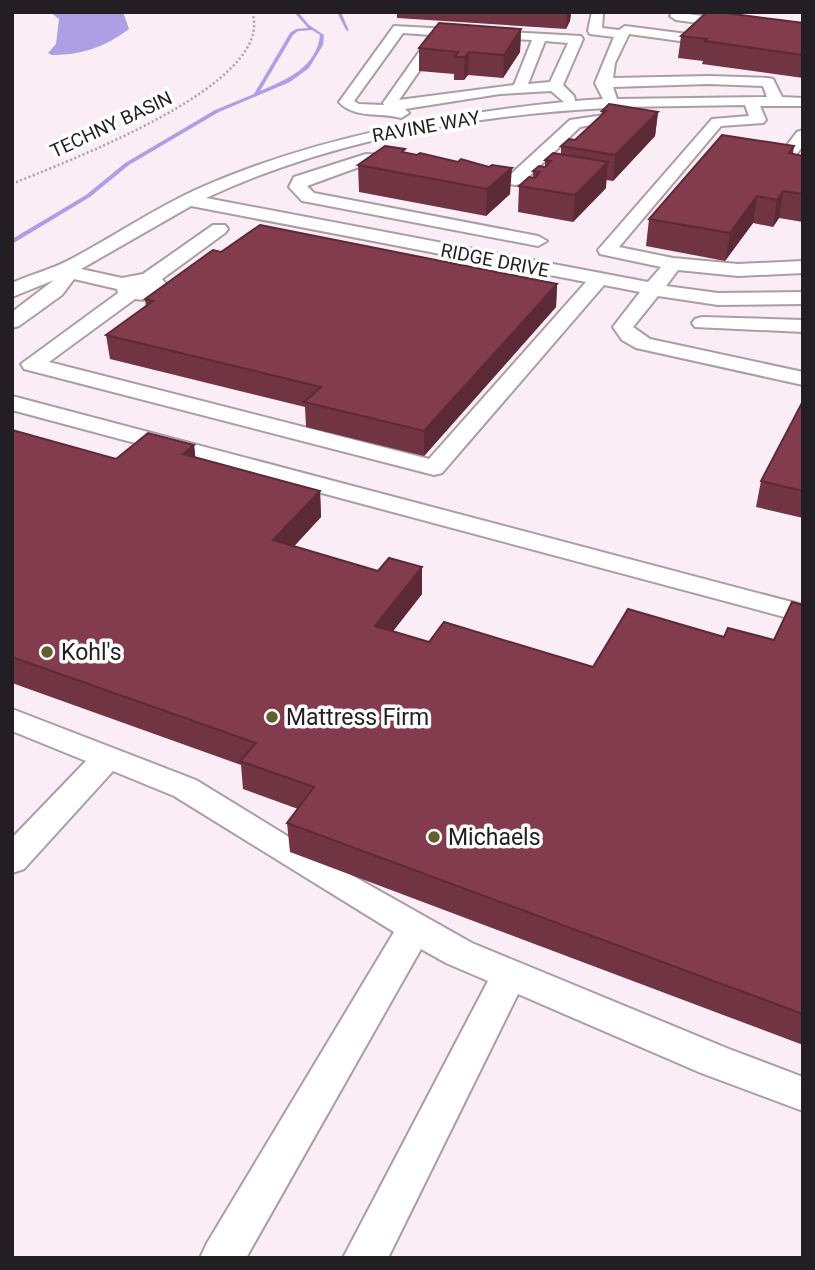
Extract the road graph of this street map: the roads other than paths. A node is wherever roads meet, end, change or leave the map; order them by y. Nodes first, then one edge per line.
1 (680, 12) edge
2 (596, 13) edge
3 (439, 31) junction
4 (803, 33) edge
5 (621, 36) junction
6 (540, 37) junction
7 (683, 42) edge
8 (444, 81) dead end
9 (602, 83) junction
10 (555, 86) junction
11 (519, 88) junction
12 (751, 101) junction
13 (609, 102) junction
14 (777, 102) junction
15 (803, 102) edge
16 (574, 104) junction
17 (394, 108) junction
18 (622, 117) junction
19 (645, 117) edge
20 (421, 125) junction
21 (803, 135) edge
22 (697, 145) junction
23 (722, 149) edge
24 (747, 153) edge
25 (304, 154) junction
26 (426, 165) edge
27 (340, 168) junction
28 (452, 169) edge
29 (189, 200) junction
30 (219, 229) dead end
31 (495, 233) junction
32 (538, 241) dead end
33 (473, 256) junction
34 (673, 264) junction
35 (803, 267) edge
36 (73, 268) junction
37 (598, 280) junction
38 (129, 288) junction
39 (651, 290) junction
40 (12, 291) edge
41 (803, 298) edge
42 (12, 322) edge
43 (702, 323) dead end
44 (803, 326) edge
45 (803, 379) edge
46 (12, 403) edge
47 (803, 614) edge
48 (12, 719) edge
49 (109, 756) junction
50 (12, 859) edge
51 (415, 928) junction
52 (510, 974) junction
53 (803, 1094) edge
54 (222, 1258) edge
55 (365, 1258) edge

1 - 4 street
2 - 5 street
3 - 6 street
3 - 17 street
3 - 17 street
5 - 7 street
5 - 9 street
6 - 10 street
6 - 11 street
8 - 11 street
9 - 13 street
9 - 14 street
10 - 11 street
10 - 16 street
11 - 17 street
12 - 13 street, RAVINE WAY
12 - 14 street, RAVINE WAY
12 - 22 street
13 - 16 street, RAVINE WAY
13 - 18 street
14 - 15 street, RAVINE WAY
16 - 20 street, RAVINE WAY
17 - 20 street
18 - 19 street
18 - 28 street
20 - 25 street, RAVINE WAY
21 - 24 street
22 - 23 street
22 - 34 street
25 - 27 street
25 - 29 street, RAVINE WAY
26 - 27 street
27 - 31 street
29 - 33 street, RIDGE DRIVE
29 - 36 street, RAVINE WAY
30 - 38 street
31 - 32 street
31 - 33 street
33 - 37 street, RIDGE DRIVE
34 - 35 street
34 - 39 street
36 - 38 street
36 - 40 street, RAVINE WAY
36 - 42 street, RAVINE WAY
37 - 38 street
37 - 39 street, RIDGE DRIVE
39 - 41 street, RIDGE DRIVE
39 - 45 street
43 - 44 street
46 - 47 street
48 - 49 street
49 - 50 street
49 - 51 street
51 - 52 street
51 - 54 street
52 - 53 street
52 - 55 street

